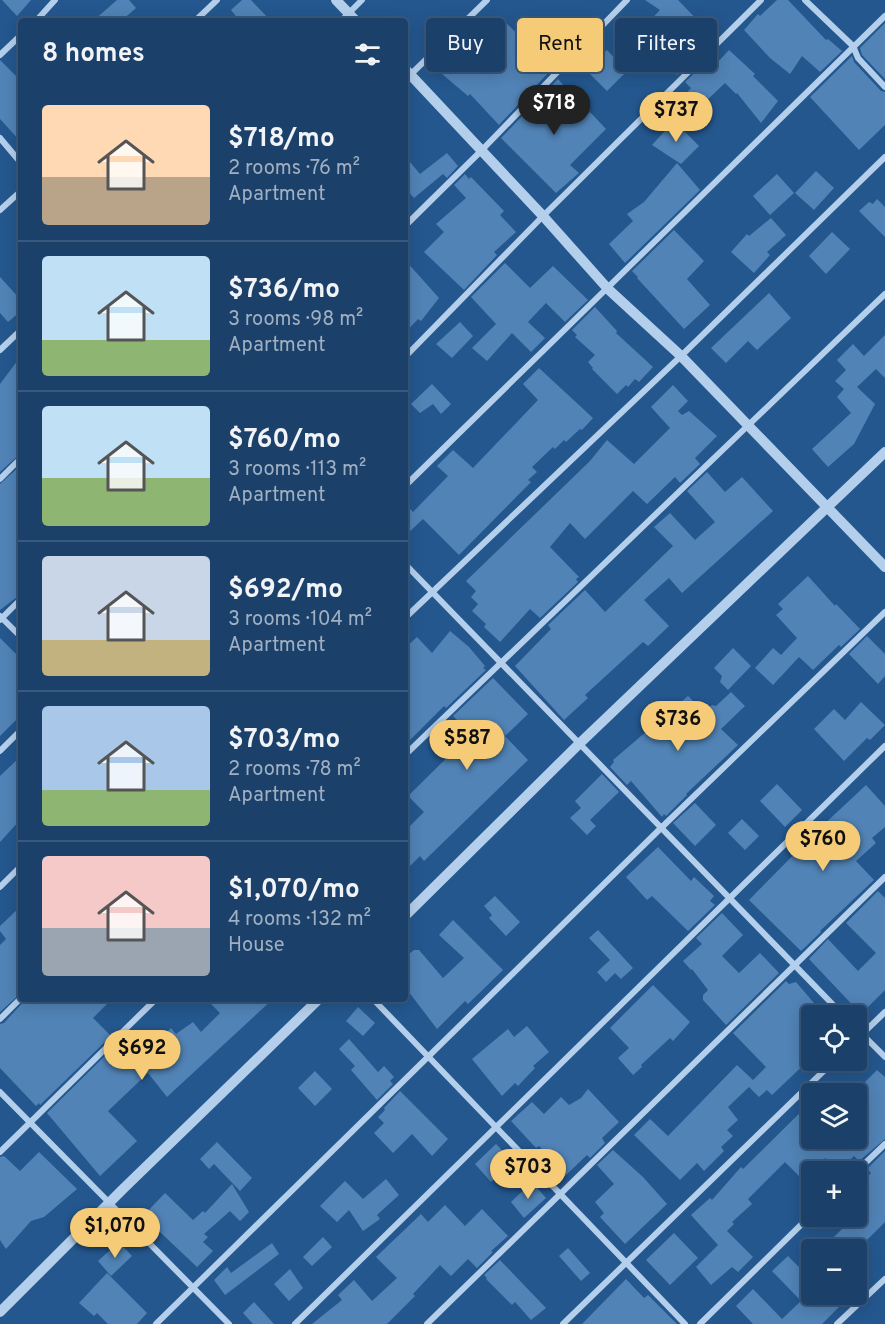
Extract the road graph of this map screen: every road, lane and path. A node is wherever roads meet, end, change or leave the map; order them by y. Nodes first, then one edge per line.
1 (55, 0) edge
2 (217, 0) edge
3 (336, 0) edge
4 (362, 0) edge
5 (487, 0) edge
6 (627, 0) edge
7 (761, 0) edge
8 (805, 0) edge
9 (885, 16) edge
10 (39, 18) edge
11 (198, 18) edge
12 (349, 18) edge
13 (18, 38) edge
14 (853, 46) junction
15 (0, 56) edge
16 (408, 74) edge
17 (408, 76) edge
18 (885, 87) edge
19 (0, 138) edge
20 (482, 151) junction
21 (885, 157) edge
22 (18, 159) edge
23 (18, 194) edge
24 (0, 210) edge
25 (543, 216) junction
26 (408, 223) edge
27 (608, 289) junction
28 (885, 294) edge
29 (18, 333) edge
30 (0, 350) edge
31 (408, 354) edge
32 (681, 356) junction
33 (748, 425) junction
34 (885, 452) edge
35 (18, 461) edge
36 (0, 479) edge
37 (408, 483) edge
38 (828, 508) junction
39 (408, 567) edge
40 (885, 567) edge
41 (432, 592) junction
42 (18, 602) edge
43 (885, 612) edge
44 (408, 615) edge
45 (1, 618) edge
46 (18, 634) edge
47 (501, 662) junction
48 (18, 733) edge
49 (579, 744) junction
50 (885, 746) edge
51 (0, 751) edge
52 (408, 752) edge
53 (661, 828) junction
54 (18, 869) edge
55 (885, 877) edge
56 (0, 887) edge
57 (729, 898) junction
58 (408, 913) edge
59 (795, 965) junction
60 (18, 1001) edge
61 (153, 1002) edge
62 (316, 1002) edge
63 (376, 1002) edge
64 (833, 1005) edge
65 (885, 1012) edge
66 (0, 1019) edge
67 (867, 1029) edge
68 (867, 1039) edge
69 (429, 1057) junction
70 (885, 1057) edge
71 (824, 1071) edge
72 (0, 1092) edge
73 (31, 1123) junction
74 (495, 1126) junction
75 (885, 1144) edge
76 (0, 1152) edge
77 (867, 1161) edge
78 (560, 1193) junction
79 (110, 1203) junction
80 (801, 1225) edge
81 (626, 1263) junction
82 (885, 1279) edge
83 (193, 1288) junction
84 (0, 1312) edge
85 (156, 1324) edge
86 (229, 1324) edge
87 (295, 1324) edge
88 (427, 1324) edge
89 (563, 1324) edge
90 (685, 1324) edge
91 (700, 1324) edge
92 (837, 1324) edge

1 - 10 street
2 - 11 street
3 - 12 street
4 - 12 street
5 - 16 street
6 - 20 street
7 - 25 street
8 - 14 street
9 - 14 street
13 - 15 street
14 - 18 street
14 - 27 street
17 - 20 street
19 - 22 street
20 - 25 street
20 - 26 street
21 - 32 street
23 - 24 street
25 - 27 street
25 - 31 street
27 - 32 street
27 - 37 street
28 - 33 street
29 - 30 street
32 - 33 street
32 - 41 street
33 - 38 street
33 - 47 street
34 - 38 street
35 - 36 street
38 - 40 street
38 - 49 street
39 - 41 street
41 - 44 street
41 - 47 street
42 - 45 street
43 - 53 street
45 - 46 street
47 - 49 street
47 - 52 street
48 - 51 street
49 - 53 street
49 - 58 street
50 - 57 street
53 - 57 street
53 - 69 street
54 - 56 street
55 - 59 street
57 - 59 street
57 - 74 street
59 - 64 street
59 - 78 street
60 - 66 street
61 - 73 street
62 - 79 street
63 - 69 street
65 - 67 street
68 - 70 street
69 - 74 street
69 - 83 street
71 - 81 street
72 - 73 street
73 - 76 street
73 - 79 street
74 - 78 street
74 - 87 street
75 - 77 street
78 - 81 street
78 - 88 street
79 - 83 street
79 - 84 street
80 - 91 street
81 - 89 street
81 - 90 street
82 - 92 street
83 - 85 street
83 - 86 street

